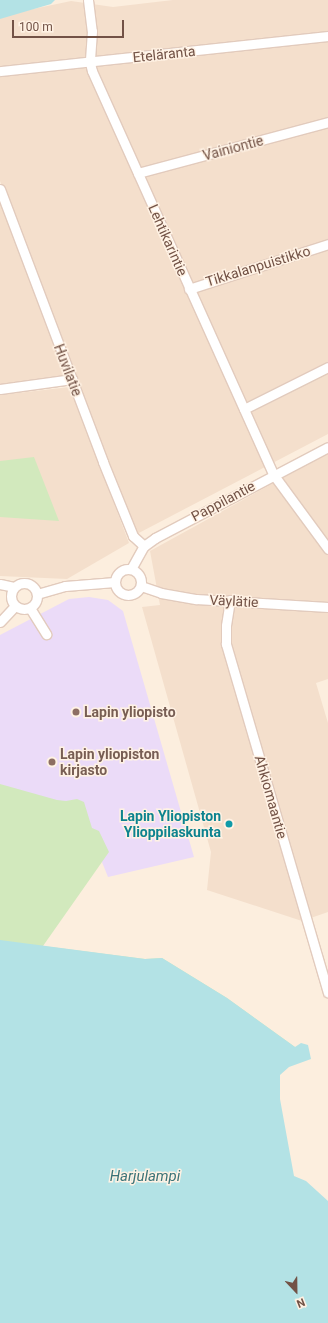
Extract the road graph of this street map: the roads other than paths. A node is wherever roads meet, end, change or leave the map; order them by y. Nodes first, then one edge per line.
1 (88, 0) edge
2 (328, 36) edge
3 (90, 63) junction
4 (0, 71) edge
5 (328, 122) edge
6 (138, 172) junction
7 (0, 190) edge
8 (328, 244) edge
9 (189, 289) junction
10 (328, 367) edge
11 (72, 379) junction
12 (0, 389) edge
13 (244, 409) junction
14 (328, 447) edge
15 (273, 474) junction
16 (144, 546) junction
17 (328, 549) edge
18 (131, 569) junction
19 (115, 582) junction
20 (0, 584) edge
21 (141, 586) junction
22 (14, 587) junction
23 (37, 594) junction
24 (230, 600) junction
25 (15, 606) junction
26 (328, 607) edge
27 (30, 608) junction
28 (0, 622) edge
29 (46, 634) dead end
30 (328, 992) edge

1 - 3 street, Lehtikarintie
2 - 3 street, Eteläranta
3 - 4 street, Eteläranta
3 - 6 street, Lehtikarintie
5 - 6 street, Vainiontie
6 - 9 street, Lehtikarintie
7 - 11 street, Huvilatie
8 - 9 street, Tikkalanpuistikko
9 - 13 street, Lehtikarintie
10 - 13 street
11 - 12 street
11 - 16 street, Huvilatie
13 - 15 street, Lehtikarintie
14 - 15 street, Pappilantie
15 - 16 street, Pappilantie
15 - 17 street, Lehtikarintie
16 - 18 street
18 - 19 street
18 - 21 street
19 - 21 street
19 - 23 street
20 - 22 street
21 - 24 street, Väylätie
22 - 23 street
22 - 25 street
23 - 27 street
24 - 26 street, Väylätie
24 - 30 street, Ahkiomaantie
25 - 27 street
25 - 28 street
27 - 29 street

